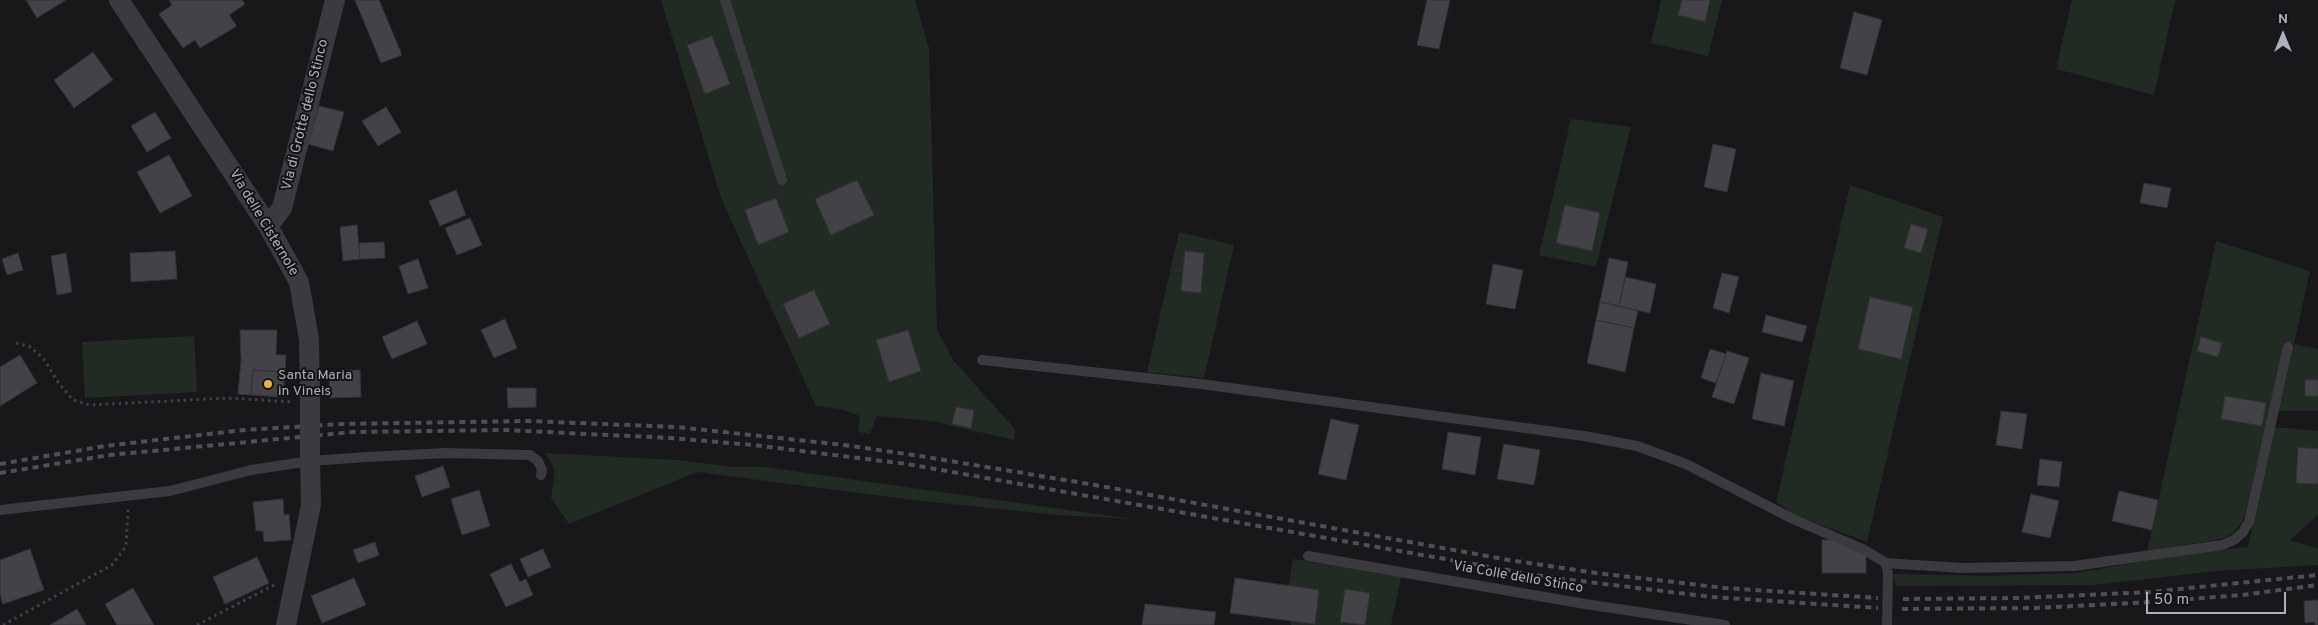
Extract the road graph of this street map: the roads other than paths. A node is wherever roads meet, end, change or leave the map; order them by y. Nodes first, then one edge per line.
1 (119, 0) edge
2 (335, 0) edge
3 (725, 0) edge
4 (782, 180) dead end
5 (268, 226) junction
6 (2288, 347) dead end
7 (982, 360) dead end
8 (310, 461) junction
9 (541, 475) dead end
10 (0, 510) edge
11 (1308, 556) dead end
12 (1886, 563) junction
13 (286, 625) edge
14 (1725, 625) edge
15 (1887, 625) edge

1 - 5 street, Via delle Cisternole
2 - 5 street, Via di Grotte dello Stinco
3 - 4 lane
5 - 8 street, Via delle Cisternole, bridge
6 - 12 lane
7 - 12 lane
8 - 9 lane
8 - 10 lane
8 - 13 street, Via delle Cisternole
11 - 14 lane, Via Colle dello Stinco
12 - 15 lane, bridge

